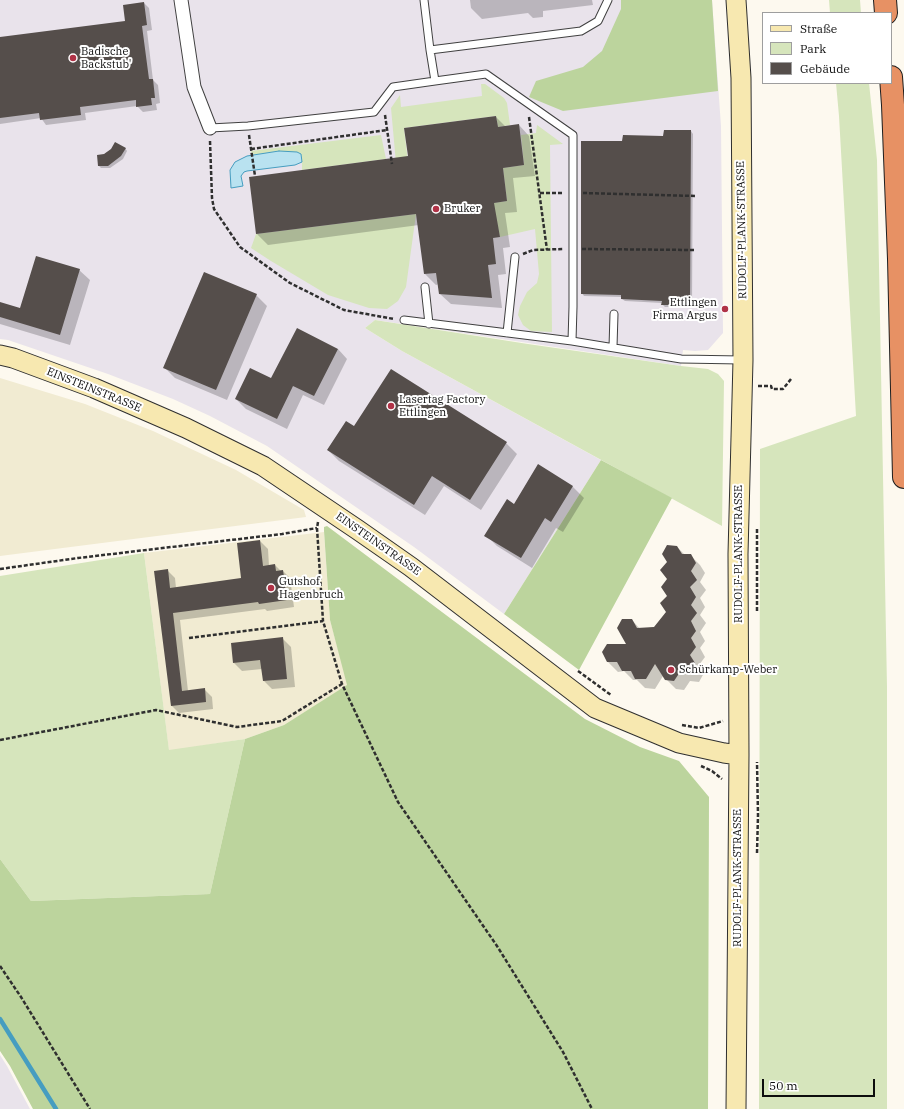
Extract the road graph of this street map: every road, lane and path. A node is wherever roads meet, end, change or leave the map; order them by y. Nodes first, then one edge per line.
1 (181, 0) edge
2 (424, 0) edge
3 (608, 0) edge
4 (736, 0) edge
5 (885, 0) edge
6 (886, 12) edge
7 (430, 50) junction
8 (435, 82) junction
9 (892, 84) edge
10 (383, 101) junction
11 (535, 108) junction
12 (248, 126) junction
13 (210, 128) junction
14 (387, 130) junction
15 (251, 150) junction
16 (392, 164) dead end
17 (255, 176) dead end
18 (540, 193) junction
19 (573, 193) junction
20 (696, 196) dead end
21 (573, 249) junction
22 (547, 250) junction
23 (696, 250) dead end
24 (515, 257) joint
25 (425, 287) dead end
26 (614, 314) dead end
27 (404, 320) joint
28 (429, 324) junction
29 (506, 333) junction
30 (572, 341) junction
31 (613, 348) junction
32 (0, 355) edge
33 (743, 360) junction
34 (790, 380) dead end
35 (757, 386) dead end
36 (904, 477) edge
37 (327, 509) junction
38 (316, 528) junction
39 (0, 569) edge
40 (323, 621) junction
41 (189, 638) dead end
42 (342, 684) junction
43 (0, 740) edge
44 (739, 755) junction
45 (0, 966) edge
46 (90, 1109) edge
47 (592, 1109) edge
48 (736, 1109) edge

1 - 13 street
2 - 7 lane
3 - 7 lane
4 - 33 main road, RUDOLF-PLANK-STRASSE
5 - 6 highway
7 - 8 lane
8 - 10 lane
8 - 11 lane
9 - 36 highway
10 - 12 lane
10 - 14 path
11 - 18 path
11 - 19 lane
12 - 13 lane
12 - 15 path
13 - 27 path
14 - 15 path
14 - 16 path
15 - 17 path
18 - 19 path
18 - 22 path
19 - 20 path
19 - 21 lane
21 - 22 path
21 - 23 path
21 - 30 lane
22 - 24 path
24 - 29 lane
25 - 28 lane
26 - 31 lane
27 - 28 lane
28 - 29 lane
29 - 30 lane
30 - 31 lane
31 - 33 lane
32 - 37 main road, EINSTEINSTRASSE
33 - 44 main road, RUDOLF-PLANK-STRASSE
34 - 35 path
37 - 38 path
37 - 44 main road, EINSTEINSTRASSE
38 - 39 path
38 - 40 path
40 - 41 path
40 - 42 path
42 - 43 path
42 - 47 path
44 - 48 main road, RUDOLF-PLANK-STRASSE
45 - 46 path

